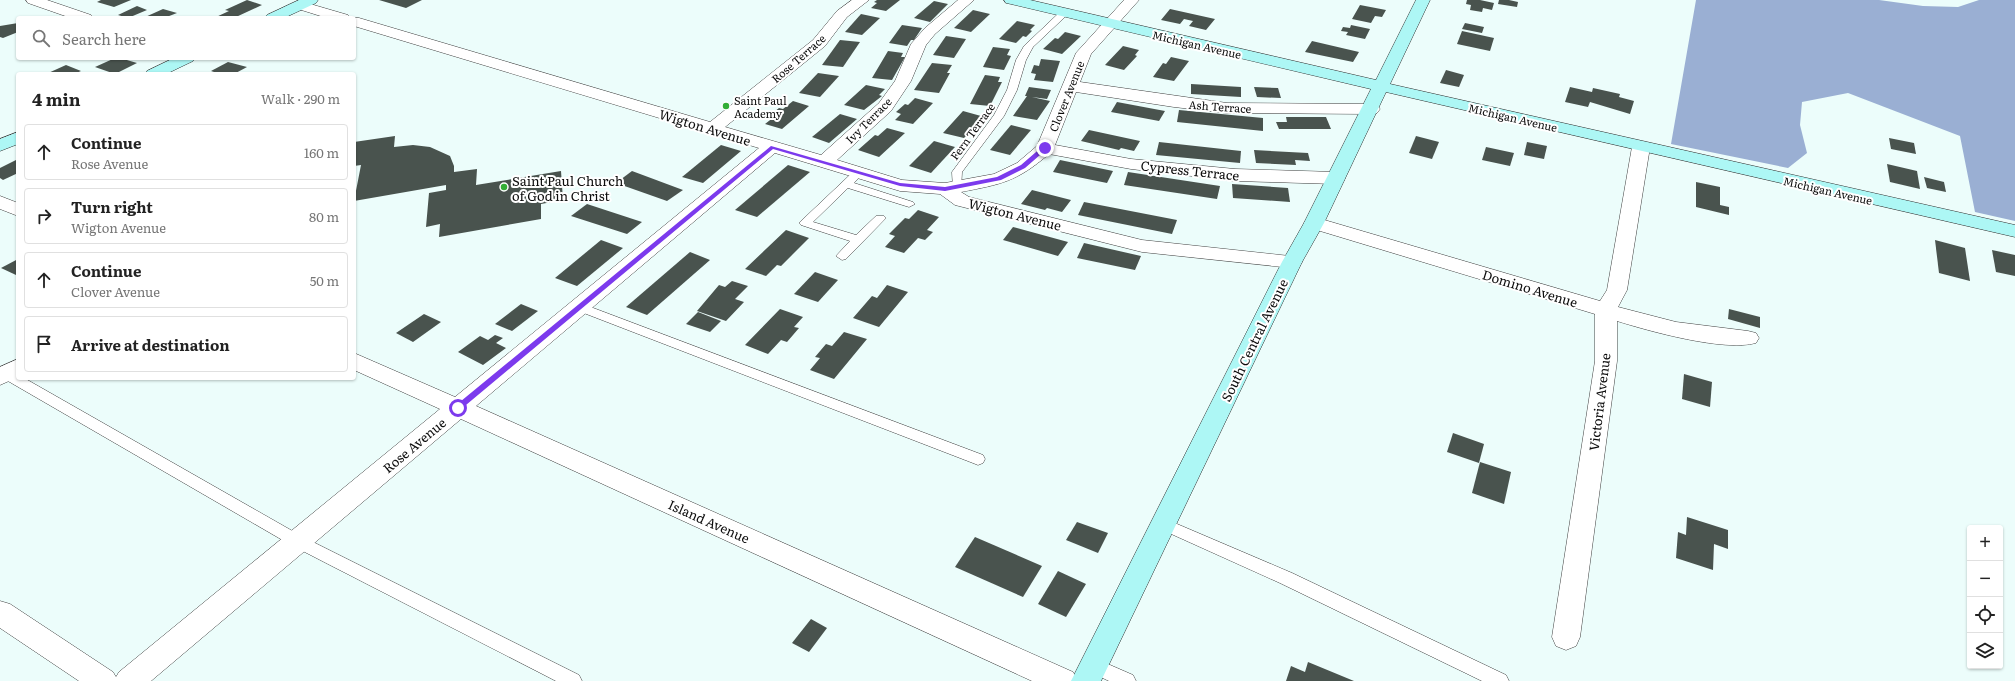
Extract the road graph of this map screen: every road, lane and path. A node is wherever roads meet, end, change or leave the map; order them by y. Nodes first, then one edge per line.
1 (33, 0) edge
2 (862, 0) edge
3 (967, 0) edge
4 (1011, 0) edge
5 (1132, 0) edge
6 (1423, 0) edge
7 (305, 2) edge
8 (1064, 13) junction
9 (80, 16) edge
10 (276, 16) edge
11 (338, 16) edge
12 (356, 22) edge
13 (1112, 24) junction
14 (183, 60) edge
15 (157, 72) edge
16 (1070, 86) junction
17 (1382, 87) junction
18 (1371, 109) junction
19 (712, 129) junction
20 (16, 138) edge
21 (0, 146) edge
22 (772, 147) junction
23 (1045, 148) junction
24 (1641, 148) junction
25 (823, 163) junction
26 (858, 173) junction
27 (1336, 178) junction
28 (846, 184) junction
29 (951, 188) junction
30 (0, 202) edge
31 (908, 204) dead end
32 (16, 209) edge
33 (880, 218) dead end
34 (1314, 223) junction
35 (2015, 232) edge
36 (858, 240) junction
37 (842, 256) dead end
38 (1292, 262) junction
39 (580, 307) junction
40 (1606, 310) junction
41 (1748, 338) dead end
42 (356, 362) edge
43 (20, 380) edge
44 (458, 408) junction
45 (978, 459) dead end
46 (1163, 524) junction
47 (297, 541) junction
48 (0, 613) edge
49 (1566, 637) dead end
50 (1090, 674) edge
51 (102, 681) edge
52 (129, 681) edge
53 (573, 681) edge
54 (1063, 681) edge
55 (1127, 681) edge
56 (1500, 681) edge

1 - 9 street
2 - 19 street, Rose Terrace
3 - 25 street, Ivy Terrace
4 - 8 main road, Michigan Avenue
5 - 13 street, Clover Avenue
6 - 17 main road, South Central Avenue
7 - 10 main road
7 - 11 street
8 - 13 main road, Michigan Avenue
8 - 29 lane, Fern Terrace
12 - 19 street, Wigton Avenue
13 - 16 street, Clover Avenue
13 - 17 main road, Michigan Avenue
14 - 15 main road
16 - 18 street, Ash Terrace
16 - 23 street, Clover Avenue
17 - 18 main road, South Central Avenue
17 - 24 main road, Michigan Avenue
18 - 27 main road, South Central Avenue
19 - 22 street, Wigton Avenue
20 - 21 main road
22 - 25 street, Wigton Avenue
22 - 39 street, Rose Avenue
23 - 27 street, Cypress Terrace
23 - 29 street, Clover Avenue
24 - 35 main road, Michigan Avenue
24 - 40 street, Victoria Avenue
25 - 26 street, Wigton Avenue
26 - 28 lane
26 - 29 street, Wigton Avenue
27 - 34 main road, South Central Avenue
28 - 31 lane
28 - 36 lane
29 - 38 street, Wigton Avenue
30 - 32 street
33 - 36 lane
34 - 38 main road, South Central Avenue
34 - 40 street, Domino Avenue
36 - 37 lane
38 - 46 main road, South Central Avenue
39 - 44 street, Rose Avenue
39 - 45 lane
40 - 41 street, Domino Avenue
40 - 49 street, Victoria Avenue
42 - 44 street, Island Avenue
43 - 47 lane
44 - 47 street, Rose Avenue
44 - 54 street, Island Avenue
46 - 50 main road, South Central Avenue
46 - 56 lane
47 - 52 street, Rose Avenue
47 - 53 lane
48 - 51 street
50 - 55 lane

